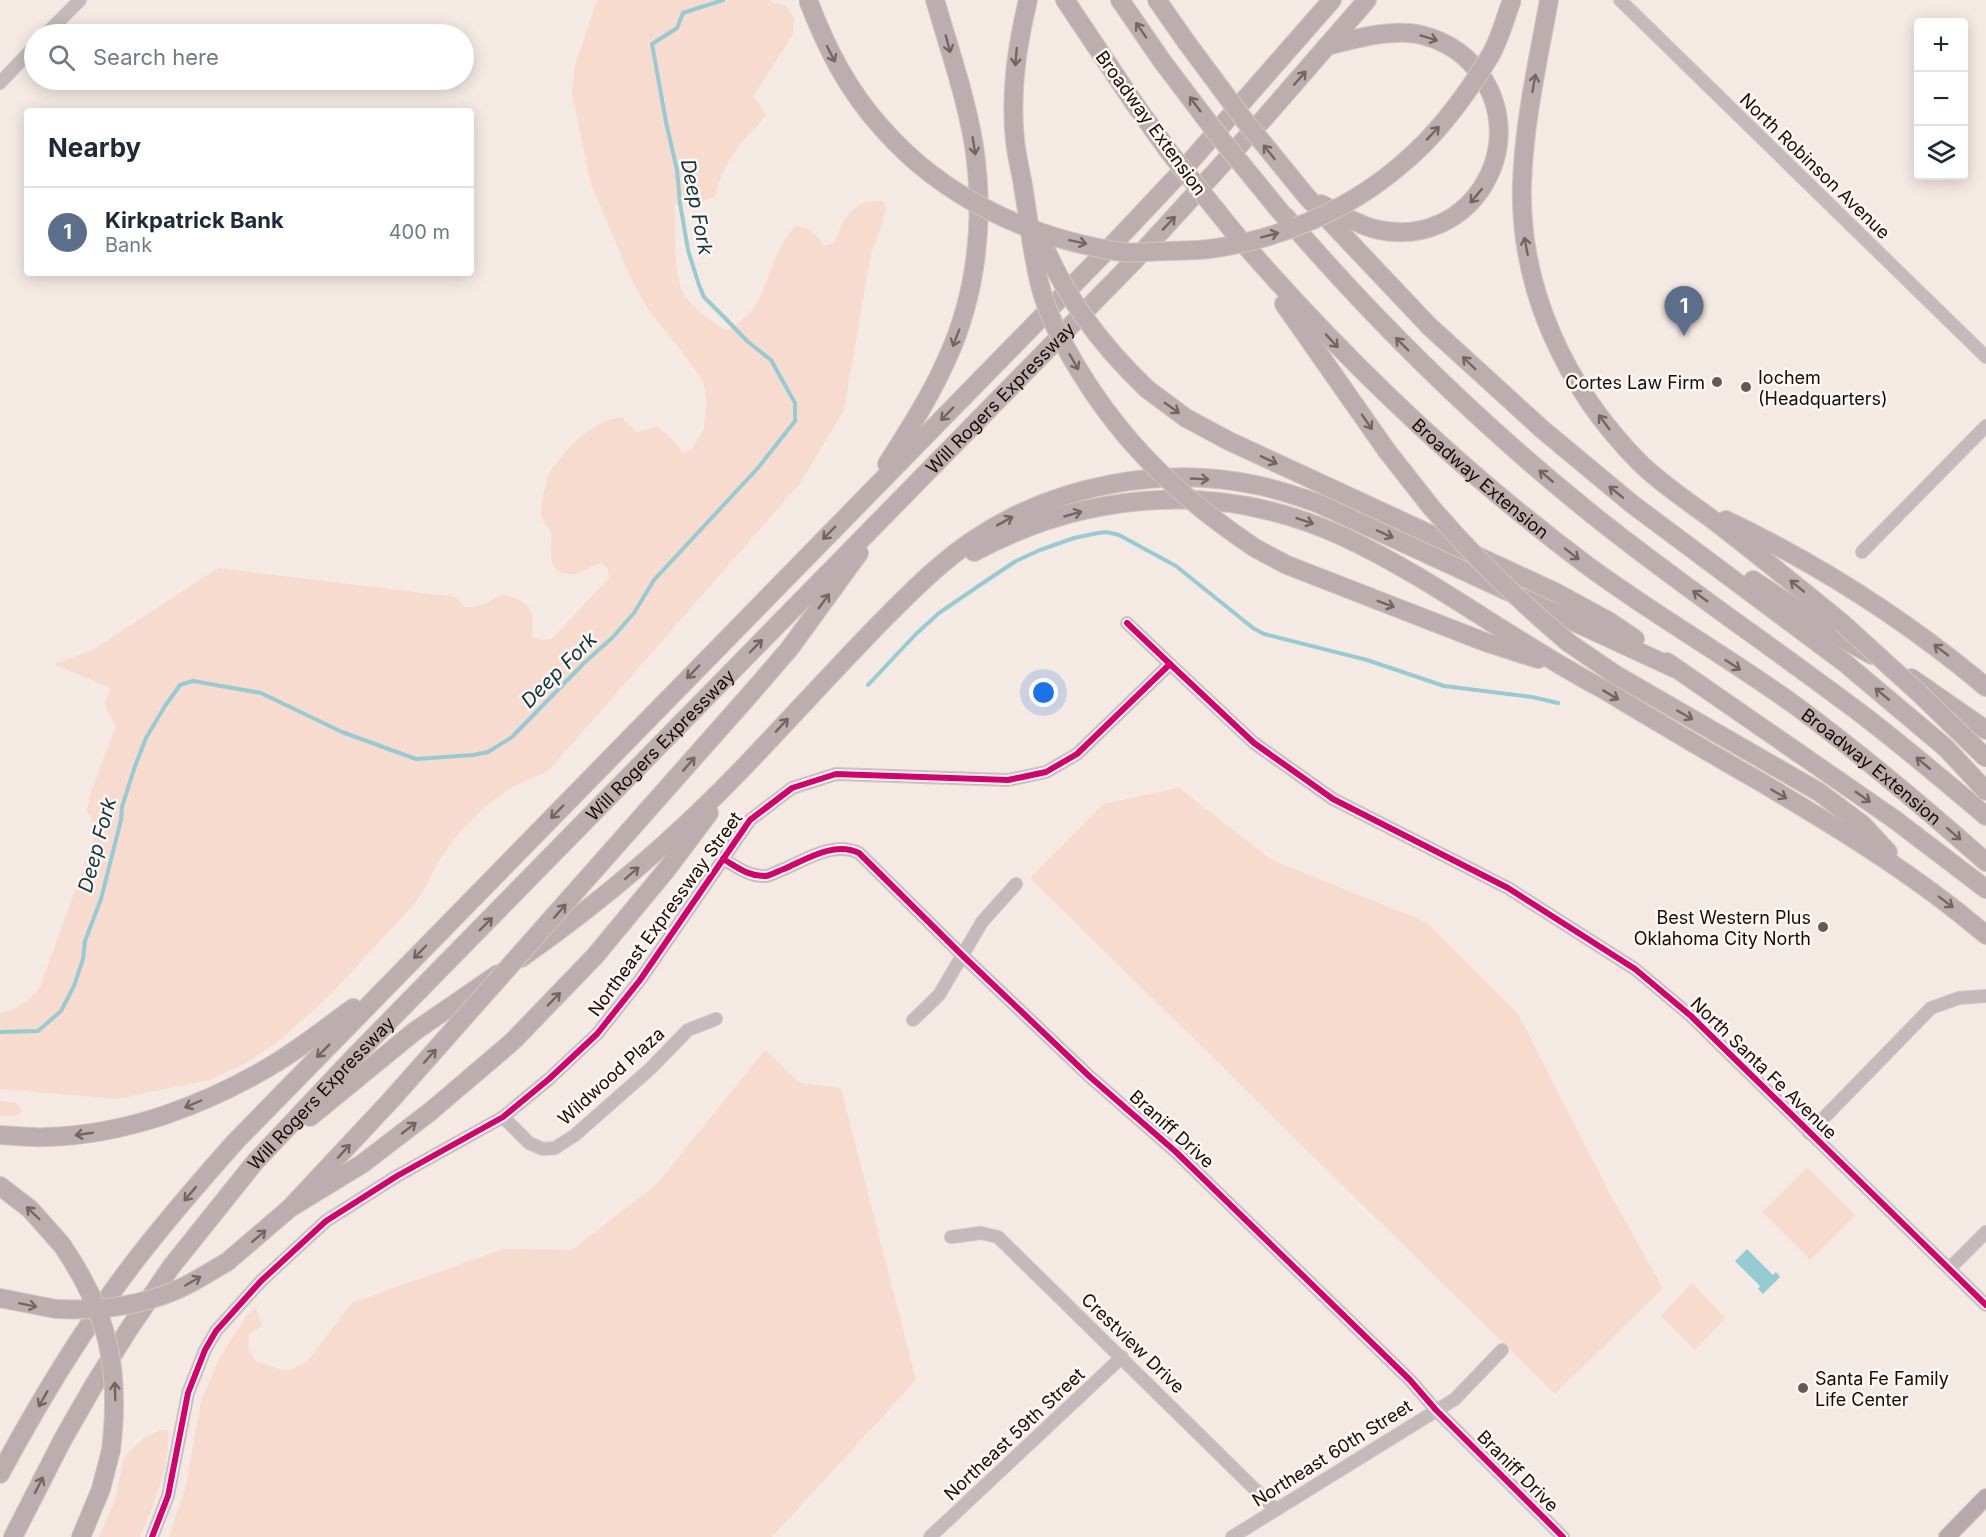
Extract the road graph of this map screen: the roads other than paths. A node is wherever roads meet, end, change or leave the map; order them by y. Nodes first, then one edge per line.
1 (80, 0) edge
2 (808, 0) edge
3 (936, 0) edge
4 (1028, 0) edge
5 (1065, 0) edge
6 (1120, 0) edge
7 (1157, 0) edge
8 (1367, 0) edge
9 (1512, 0) edge
10 (1549, 0) edge
11 (1620, 0) edge
12 (1328, 3) edge
13 (56, 24) edge
14 (1327, 46) junction
15 (24, 58) edge
16 (0, 83) edge
17 (1023, 186) junction
18 (1307, 197) junction
19 (1237, 236) junction
20 (1986, 357) edge
21 (1986, 426) edge
22 (870, 492) junction
23 (1692, 504) junction
24 (893, 505) junction
25 (1662, 527) junction
26 (1862, 552) dead end
27 (924, 579) junction
28 (1127, 623) dead end
29 (1170, 664) junction
30 (1560, 666) junction
31 (1676, 669) junction
32 (1986, 687) edge
33 (1986, 730) edge
34 (1986, 758) edge
35 (743, 768) junction
36 (1986, 791) edge
37 (1986, 816) edge
38 (723, 859) junction
39 (1986, 862) edge
40 (1905, 871) junction
41 (1016, 884) dead end
42 (1986, 889) edge
43 (1986, 935) edge
44 (962, 955) junction
45 (393, 979) junction
46 (1986, 996) edge
47 (716, 1019) dead end
48 (913, 1020) dead end
49 (502, 1117) junction
50 (1809, 1133) junction
51 (0, 1135) edge
52 (255, 1162) junction
53 (0, 1186) edge
54 (290, 1208) junction
55 (1986, 1232) edge
56 (951, 1237) dead end
57 (1950, 1268) junction
58 (0, 1298) edge
59 (1986, 1305) edge
60 (1502, 1350) dead end
61 (1122, 1357) junction
62 (1436, 1410) junction
63 (0, 1474) edge
64 (1986, 1497) edge
65 (1275, 1509) junction
66 (13, 1537) edge
67 (81, 1537) edge
68 (153, 1537) edge
69 (930, 1537) edge
70 (1232, 1537) edge
71 (1563, 1537) edge
72 (1947, 1537) edge

1 - 13 street
2 -> 9 highway, bridge
3 -> 22 highway
4 -> 17 highway
5 - 19 highway, Broadway Extension, bridge
37 -> 6 highway, Broadway Extension, bridge
18 -> 7 highway, bridge
8 - 14 highway, Will Rogers Expressway
23 -> 10 highway
11 - 20 street, North Robinson Avenue
12 -> 22 highway, Will Rogers Expressway
14 -> 18 highway
24 -> 14 highway, Will Rogers Expressway
15 - 16 street
17 -> 30 highway, bridge
17 -> 31 highway, bridge
25 -> 18 highway
19 -> 39 highway, Broadway Extension
19 -> 40 highway, bridge
21 - 26 street
22 -> 45 highway, Will Rogers Expressway
32 -> 23 highway
34 -> 23 highway, bridge
52 -> 24 highway, Will Rogers Expressway
54 -> 24 highway, bridge
25 - 33 highway
36 -> 25 highway
27 -> 30 highway
27 -> 31 highway
35 -> 27 highway
28 - 29 street
29 - 38 street, Northeast Expressway Street
29 - 50 street, North Santa Fe Avenue
30 -> 40 highway
31 -> 42 highway
52 -> 35 highway
54 -> 35 highway
38 - 44 street, Braniff Drive
38 - 49 street, Northeast Expressway Street
40 -> 43 highway
41 - 44 street
44 - 48 street
44 - 62 street, Braniff Drive
45 -> 51 highway
45 -> 63 highway, Will Rogers Expressway
46 - 50 street
47 - 49 street, Wildwood Plaza
49 - 68 street, Northeast Expressway Street
50 - 57 street, North Santa Fe Avenue
66 -> 52 highway, Will Rogers Expressway
67 -> 53 highway, bridge
58 -> 54 highway, bridge
55 - 57 street
56 - 61 street, Crestview Drive
57 - 59 street, North Santa Fe Avenue
60 - 62 street, Northeast 60th Street
61 - 65 street, Crestview Drive
61 - 69 street, Northeast 59th Street
62 - 65 street, Northeast 60th Street
62 - 71 street, Braniff Drive
64 - 72 main road
65 - 70 street, Northeast 60th Street

